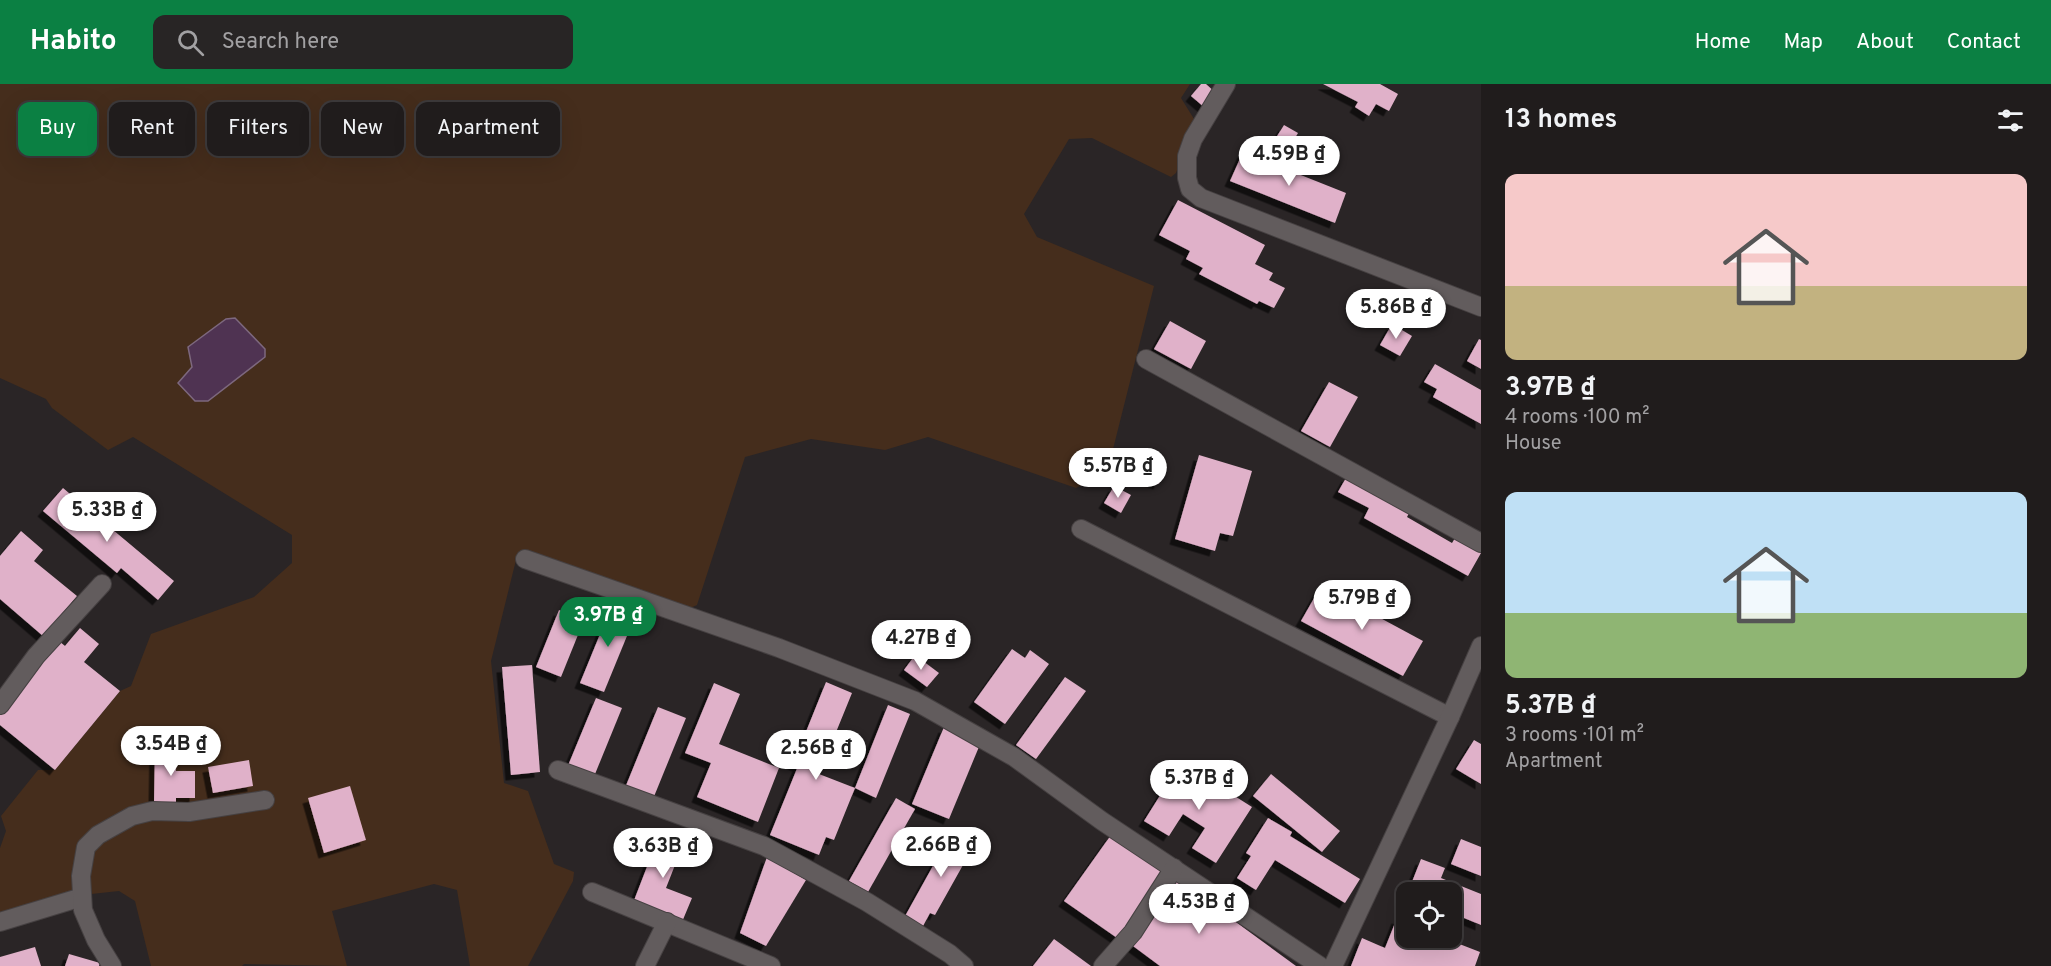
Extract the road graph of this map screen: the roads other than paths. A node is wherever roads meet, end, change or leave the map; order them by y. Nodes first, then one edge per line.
1 (1226, 84) edge
2 (1481, 307) edge
3 (1146, 359) dead end
4 (1081, 529) dead end
5 (1481, 543) edge
6 (525, 558) dead end
7 (102, 584) dead end
8 (1481, 646) edge
9 (0, 705) edge
10 (1450, 717) junction
11 (558, 771) dead end
12 (265, 800) dead end
13 (1174, 868) junction
14 (592, 892) dead end
15 (82, 897) junction
16 (0, 922) edge
17 (667, 922) junction
18 (112, 966) edge
19 (645, 966) edge
20 (771, 966) edge
21 (964, 966) edge
22 (1103, 966) edge
23 (1320, 966) edge
24 (1333, 966) edge

1 - 2 street
3 - 5 street
4 - 10 street
6 - 13 street
7 - 9 street
8 - 10 street
10 - 24 street
11 - 21 street
12 - 15 street
13 - 22 street
13 - 23 street
14 - 17 street
15 - 16 street
15 - 18 street
17 - 19 street
17 - 20 street

